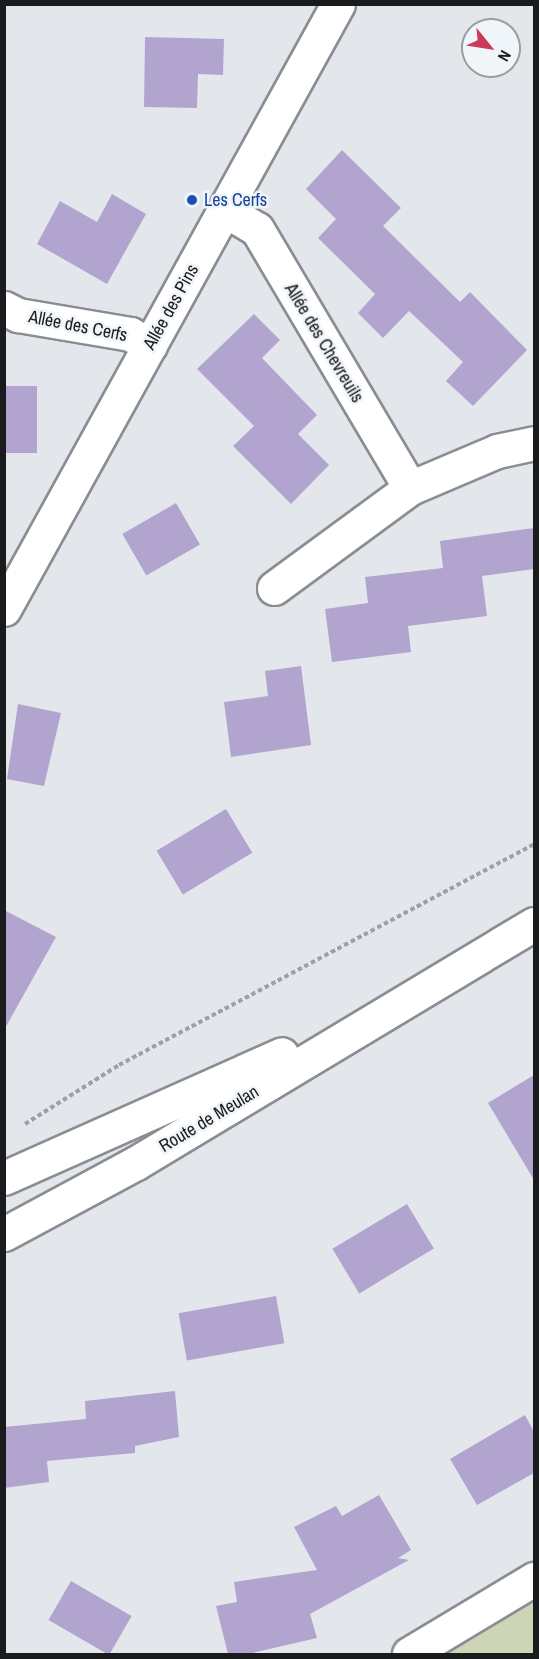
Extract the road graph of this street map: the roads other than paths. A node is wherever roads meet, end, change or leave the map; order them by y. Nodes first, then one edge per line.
1 (337, 6) edge
2 (225, 210) junction
3 (4, 308) edge
4 (150, 345) junction
5 (534, 443) edge
6 (410, 488) junction
7 (274, 588) dead end
8 (4, 609) edge
9 (534, 924) edge
10 (410, 997) junction
11 (4, 1178) edge
12 (4, 1234) edge
13 (534, 1579) edge
14 (409, 1654) edge

1 - 2 street, Allée des Pins
2 - 4 street, Allée des Pins
2 - 6 street, Allée des Chevreuils
3 - 4 street, Allée des Cerfs
4 - 8 street, Allée des Pins
5 - 6 street
6 - 7 street
9 - 10 street, Route de Meulan
10 - 11 street, Route de Meulan
10 - 12 street, Route de Meulan
13 - 14 street

